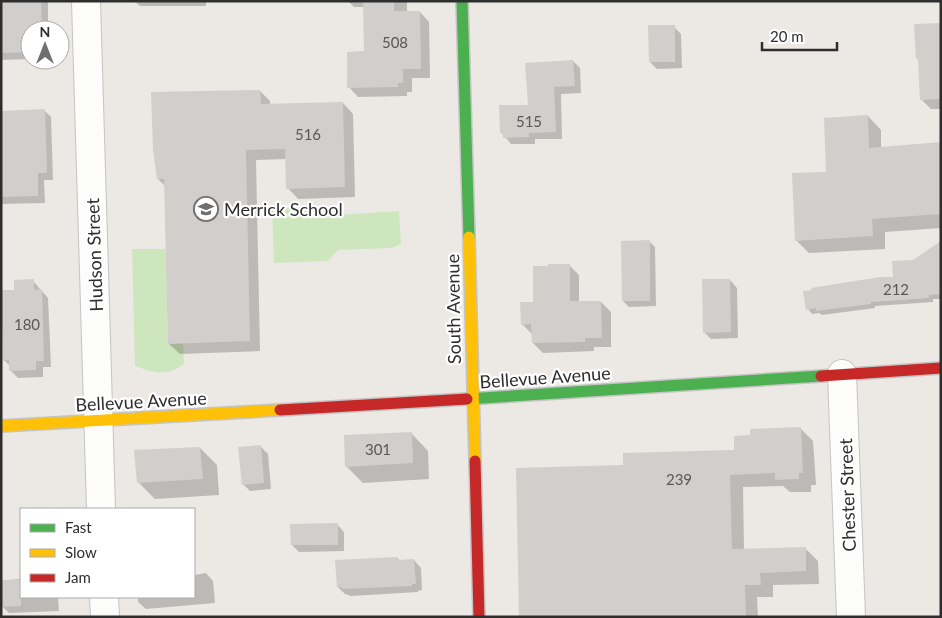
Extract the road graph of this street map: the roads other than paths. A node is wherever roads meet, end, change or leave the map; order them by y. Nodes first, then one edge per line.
1 (86, 1) edge
2 (462, 1) edge
3 (941, 368) edge
4 (842, 374) junction
5 (472, 400) junction
6 (99, 421) junction
7 (1, 426) edge
8 (101, 508) edge
9 (104, 598) edge
10 (105, 617) edge
11 (479, 617) edge
12 (851, 617) edge

1 - 6 street, Hudson Street
2 - 5 street, South Avenue
3 - 4 street, Bellevue Avenue
4 - 5 street, Bellevue Avenue
4 - 12 street, Chester Street
5 - 6 street, Bellevue Avenue
5 - 11 street, South Avenue
6 - 7 street, Bellevue Avenue
6 - 8 street, Hudson Street
9 - 10 street

